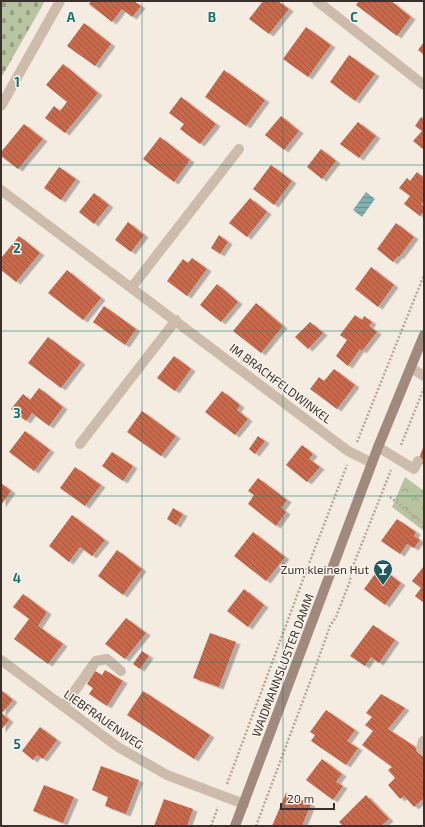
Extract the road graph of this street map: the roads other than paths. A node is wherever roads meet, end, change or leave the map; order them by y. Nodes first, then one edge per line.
1 (60, 1) edge
2 (317, 1) edge
3 (424, 85) edge
4 (1, 106) edge
5 (239, 149) dead end
6 (1, 190) edge
7 (132, 288) junction
8 (176, 320) junction
9 (424, 335) edge
10 (411, 368) junction
11 (424, 376) edge
12 (80, 444) dead end
13 (378, 447) junction
14 (418, 461) dead end
15 (372, 463) junction
16 (1, 660) edge
17 (121, 671) dead end
18 (63, 706) junction
19 (244, 804) junction
20 (235, 826) edge

1 - 4 street
2 - 3 street
5 - 7 street
6 - 7 street, IM BRACHFELDWINKEL
7 - 8 street, IM BRACHFELDWINKEL
8 - 12 street
8 - 15 street, IM BRACHFELDWINKEL
9 - 10 main road, WAIDMANNSLUSTER DAMM
10 - 11 street
10 - 13 main road, WAIDMANNSLUSTER DAMM
13 - 14 street
13 - 15 main road, WAIDMANNSLUSTER DAMM
15 - 19 main road, WAIDMANNSLUSTER DAMM
16 - 18 street, LIEBFRAUENWEG
17 - 18 street
18 - 19 street, LIEBFRAUENWEG
19 - 20 main road, WAIDMANNSLUSTER DAMM

